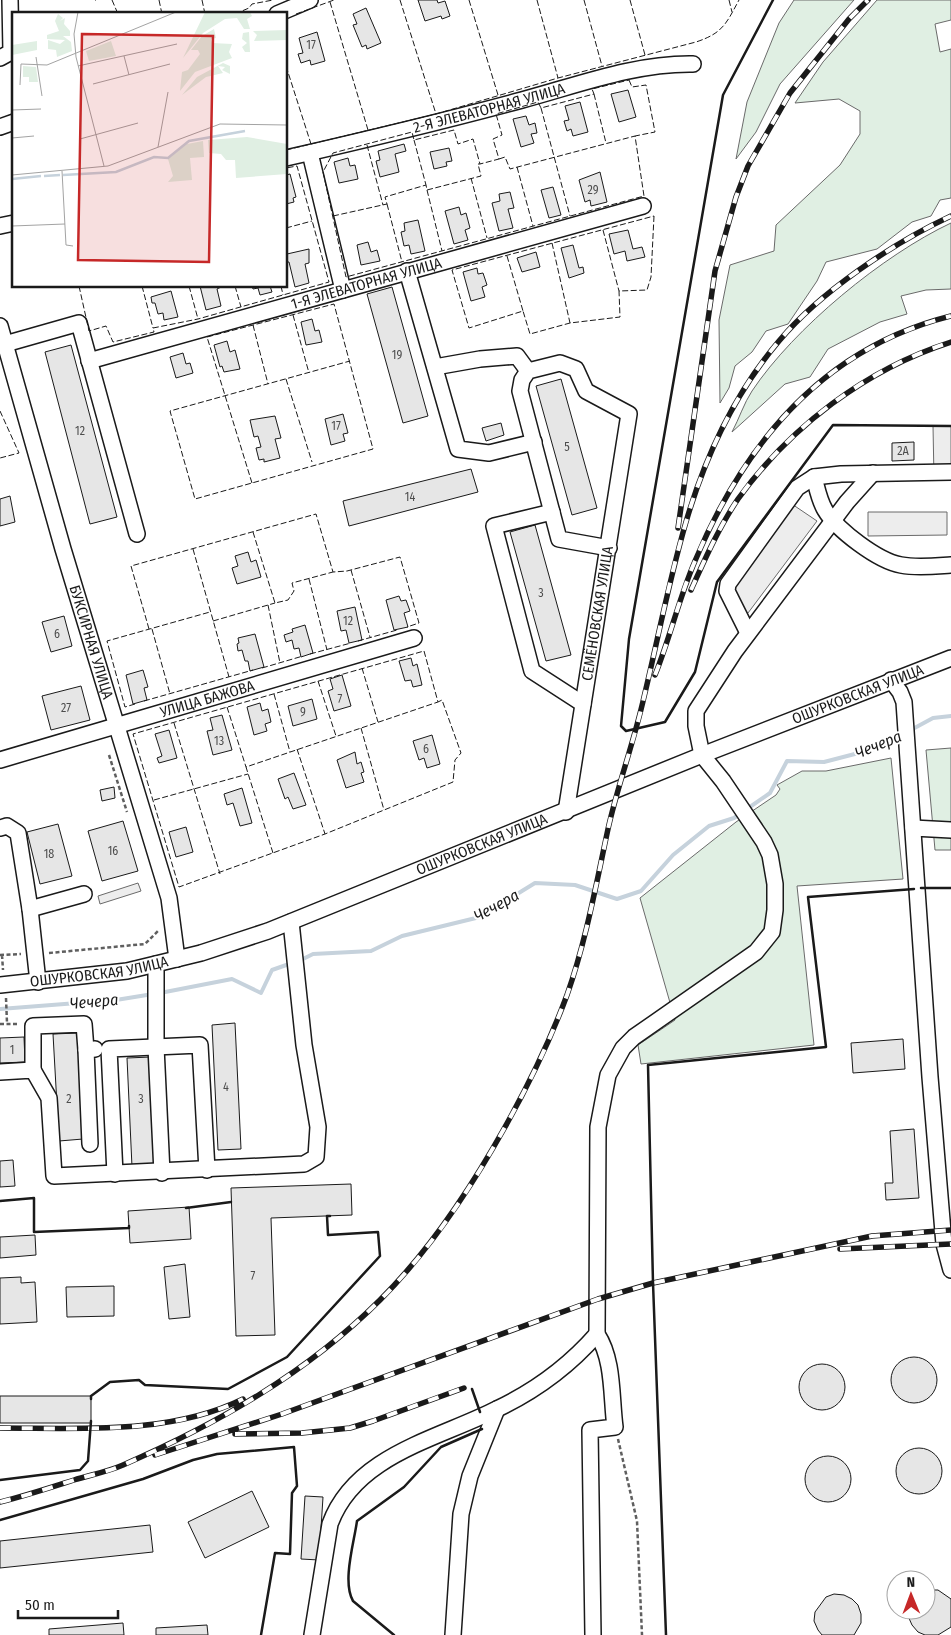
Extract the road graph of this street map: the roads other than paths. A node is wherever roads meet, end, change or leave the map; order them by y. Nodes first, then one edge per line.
1 (10, 0) edge
2 (310, 0) edge
3 (282, 12) edge
4 (0, 58) edge
5 (693, 64) dead end
6 (12, 123) edge
7 (0, 127) edge
8 (310, 153) junction
9 (288, 158) edge
10 (643, 206) dead end
11 (407, 271) junction
12 (343, 290) junction
13 (0, 326) edge
14 (5, 344) junction
15 (89, 360) junction
16 (435, 367) junction
17 (528, 371) junction
18 (534, 442) junction
19 (951, 472) edge
20 (873, 473) junction
21 (814, 477) junction
22 (552, 512) junction
23 (833, 521) junction
24 (137, 534) dead end
25 (609, 548) junction
26 (951, 565) edge
27 (748, 633) junction
28 (414, 638) dead end
29 (951, 658) edge
30 (891, 680) junction
31 (583, 704) junction
32 (110, 728) junction
33 (702, 755) junction
34 (0, 760) edge
35 (566, 812) junction
36 (0, 828) edge
37 (913, 828) junction
38 (951, 830) edge
39 (84, 894) dead end
40 (30, 909) junction
41 (291, 922) junction
42 (177, 959) junction
43 (156, 964) junction
44 (38, 982) junction
45 (0, 985) edge
46 (156, 1047) junction
47 (109, 1049) junction
48 (86, 1050) junction
49 (33, 1070) junction
50 (0, 1072) edge
51 (90, 1144) dead end
52 (207, 1170) junction
53 (162, 1172) junction
54 (115, 1174) junction
55 (951, 1270) edge
56 (597, 1334) junction
57 (497, 1409) junction
58 (312, 1635) edge
59 (453, 1635) edge
60 (593, 1635) edge

1 - 4 street
2 - 3 street
5 - 8 street, 2-Я ЭЛЕВАТОРНАЯ УЛИЦА
6 - 7 street
8 - 9 street, 2-Я ЭЛЕВАТОРНАЯ УЛИЦА
8 - 12 street
10 - 11 street, 1-Я ЭЛЕВАТОРНАЯ УЛИЦА
11 - 12 street, 1-Я ЭЛЕВАТОРНАЯ УЛИЦА
11 - 16 street
12 - 15 street, 1-Я ЭЛЕВАТОРНАЯ УЛИЦА
13 - 14 street, БУКСИРНАЯ УЛИЦА
14 - 15 street
14 - 32 street, БУКСИРНАЯ УЛИЦА
15 - 24 street
16 - 17 street
16 - 18 street
17 - 18 street
17 - 25 street, СЕМЁНОВСКАЯ УЛИЦА
18 - 22 street
19 - 20 street
20 - 21 street
20 - 23 street
21 - 23 street
21 - 27 street
22 - 25 street
22 - 31 street
23 - 26 street
23 - 27 street
25 - 31 street, СЕМЁНОВСКАЯ УЛИЦА
27 - 33 street
28 - 32 street, УЛИЦА БАЖОВА
29 - 30 street, ОШУРКОВСКАЯ УЛИЦА
30 - 33 street, ОШУРКОВСКАЯ УЛИЦА
30 - 37 street
31 - 35 street, СЕМЁНОВСКАЯ УЛИЦА
32 - 34 street, УЛИЦА БАЖОВА
32 - 42 street, БУКСИРНАЯ УЛИЦА
33 - 35 street, ОШУРКОВСКАЯ УЛИЦА
33 - 56 street
35 - 41 street, ОШУРКОВСКАЯ УЛИЦА
36 - 40 street
37 - 38 street
37 - 55 street
39 - 40 street
40 - 44 street
41 - 42 street, ОШУРКОВСКАЯ УЛИЦА
41 - 52 street
42 - 43 street, ОШУРКОВСКАЯ УЛИЦА
43 - 44 street, ОШУРКОВСКАЯ УЛИЦА
43 - 46 street
44 - 45 street, ОШУРКОВСКАЯ УЛИЦА
46 - 47 street
46 - 52 street
46 - 53 street
47 - 48 street
47 - 54 street
48 - 49 street
48 - 51 street
49 - 50 street
49 - 54 street
52 - 53 street
53 - 54 street
56 - 57 street
56 - 60 street
57 - 58 street
57 - 59 street

